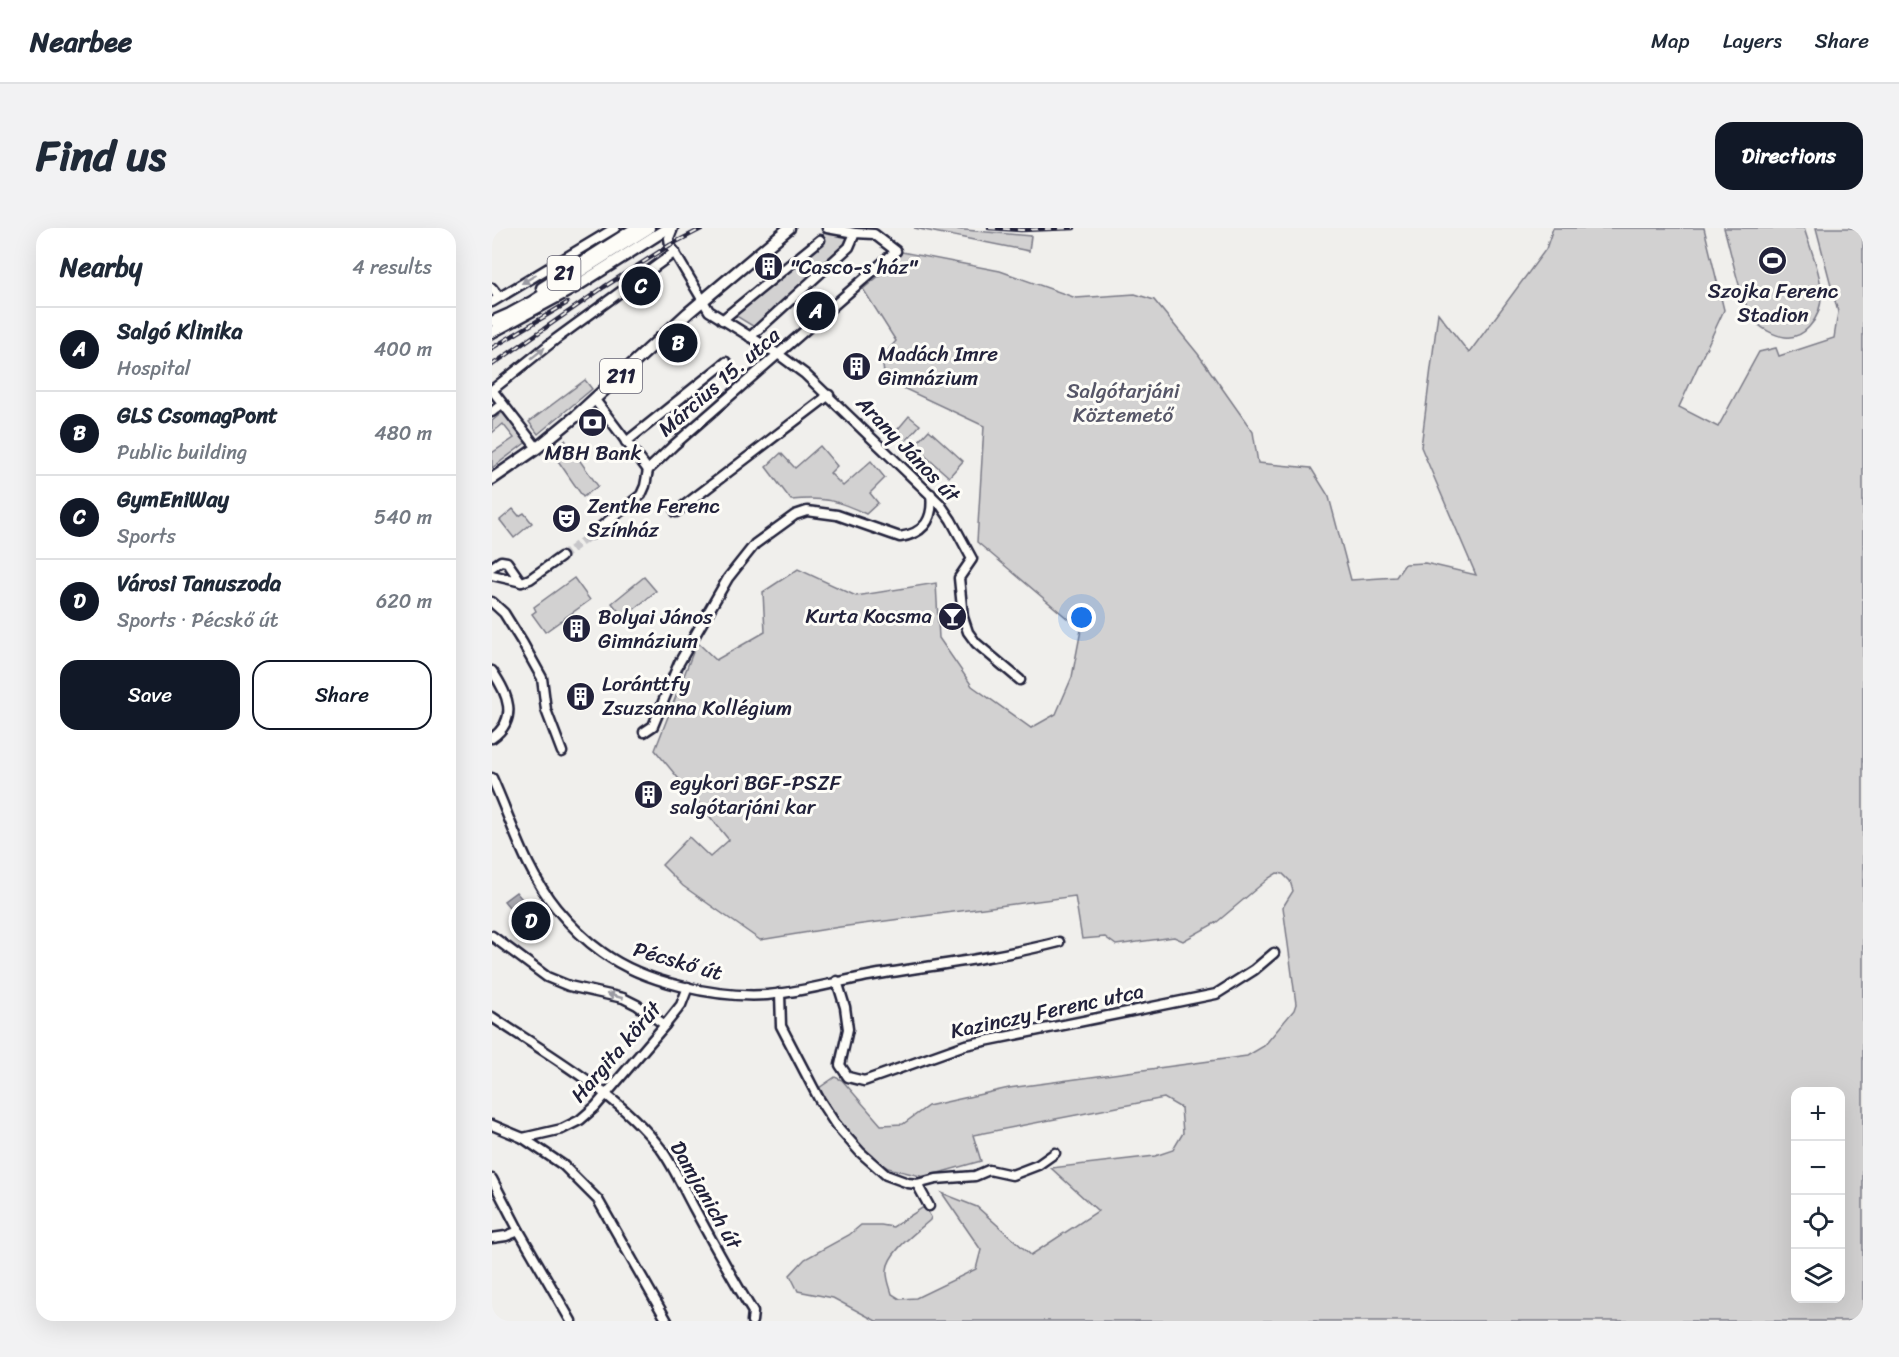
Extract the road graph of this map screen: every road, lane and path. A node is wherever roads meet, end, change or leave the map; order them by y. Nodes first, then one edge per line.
1 (615, 228) edge
2 (668, 228) edge
3 (673, 228) edge
4 (789, 228) edge
5 (827, 228) edge
6 (643, 229) edge
7 (855, 233) junction
8 (820, 240) dead end
9 (675, 252) junction
10 (492, 288) edge
11 (694, 288) junction
12 (713, 292) junction
13 (495, 299) edge
14 (702, 301) junction
15 (722, 320) junction
16 (494, 326) edge
17 (750, 337) junction
18 (778, 354) junction
19 (726, 362) dead end
20 (492, 390) edge
21 (829, 395) junction
22 (595, 399) junction
23 (502, 404) junction
24 (492, 412) edge
25 (626, 442) junction
26 (537, 448) junction
27 (648, 470) junction
28 (492, 479) edge
29 (930, 494) junction
30 (676, 512) dead end
31 (946, 512) junction
32 (928, 520) junction
33 (592, 534) tunnel mouth
34 (561, 557) tunnel mouth
35 (492, 567) edge
36 (492, 574) edge
37 (521, 582) junction
38 (492, 602) edge
39 (492, 671) edge
40 (1020, 680) dead end
41 (644, 732) dead end
42 (492, 738) edge
43 (562, 752) dead end
44 (492, 778) edge
45 (492, 936) edge
46 (1059, 942) dead end
47 (1274, 953) dead end
48 (837, 981) junction
49 (688, 987) junction
50 (780, 993) junction
51 (492, 1017) edge
52 (665, 1024) junction
53 (606, 1094) junction
54 (492, 1125) edge
55 (523, 1138) junction
56 (1055, 1153) dead end
57 (492, 1179) edge
58 (917, 1184) junction
59 (929, 1206) dead end
60 (519, 1231) junction
61 (492, 1238) edge
62 (571, 1321) edge
63 (667, 1321) edge
64 (752, 1321) edge

1 -> 13 street
2 - 16 main road, 21
3 - 9 street
4 - 12 main road, 211
5 - 7 street
6 - 16 main road
6 - 16 main road, 21
7 - 17 street
7 - 18 street, Március 15. utca
8 - 15 street
9 - 11 street, Arany János út
20 -> 9 street
10 - 13 street
11 - 12 street
11 - 14 street, Arany János út
12 - 14 main road, 211
14 - 15 street, Arany János út
14 - 22 main road, 211
15 - 17 street, Arany János út
17 - 18 street, Arany János út
18 - 21 street, Arany János út
18 - 27 street, Március 15. utca
19 - 25 street
20 - 23 street
21 - 29 street, Arany János út
21 - 30 street, Arany János út
22 - 25 street
22 - 26 main road, 211
23 - 24 street
23 - 26 street
25 - 27 street
26 - 28 main road, 211
27 - 33 street, Március 15. utca
29 - 31 street, Arany János út
29 - 32 street
31 - 32 street
31 - 40 street, Arany János út
32 - 41 street
34 - 37 street
35 - 37 street
36 - 37 street
38 - 43 street
39 - 42 street
44 - 49 street, Pécskő út
52 -> 45 street
46 - 48 street, Pécskő út
47 - 48 street, Kazinczy Ferenc utca
48 - 50 street, Pécskő út
49 - 50 street, Pécskő út
49 - 52 street, Hargita körút
50 - 58 street
51 - 53 street, Damjanich út
52 - 53 street, Hargita körút
53 - 55 street, Hargita körút
53 - 64 street, Damjanich út
54 - 55 street
55 - 63 street
56 - 58 street
57 - 60 street
58 - 59 street
60 - 61 street
60 - 62 street

